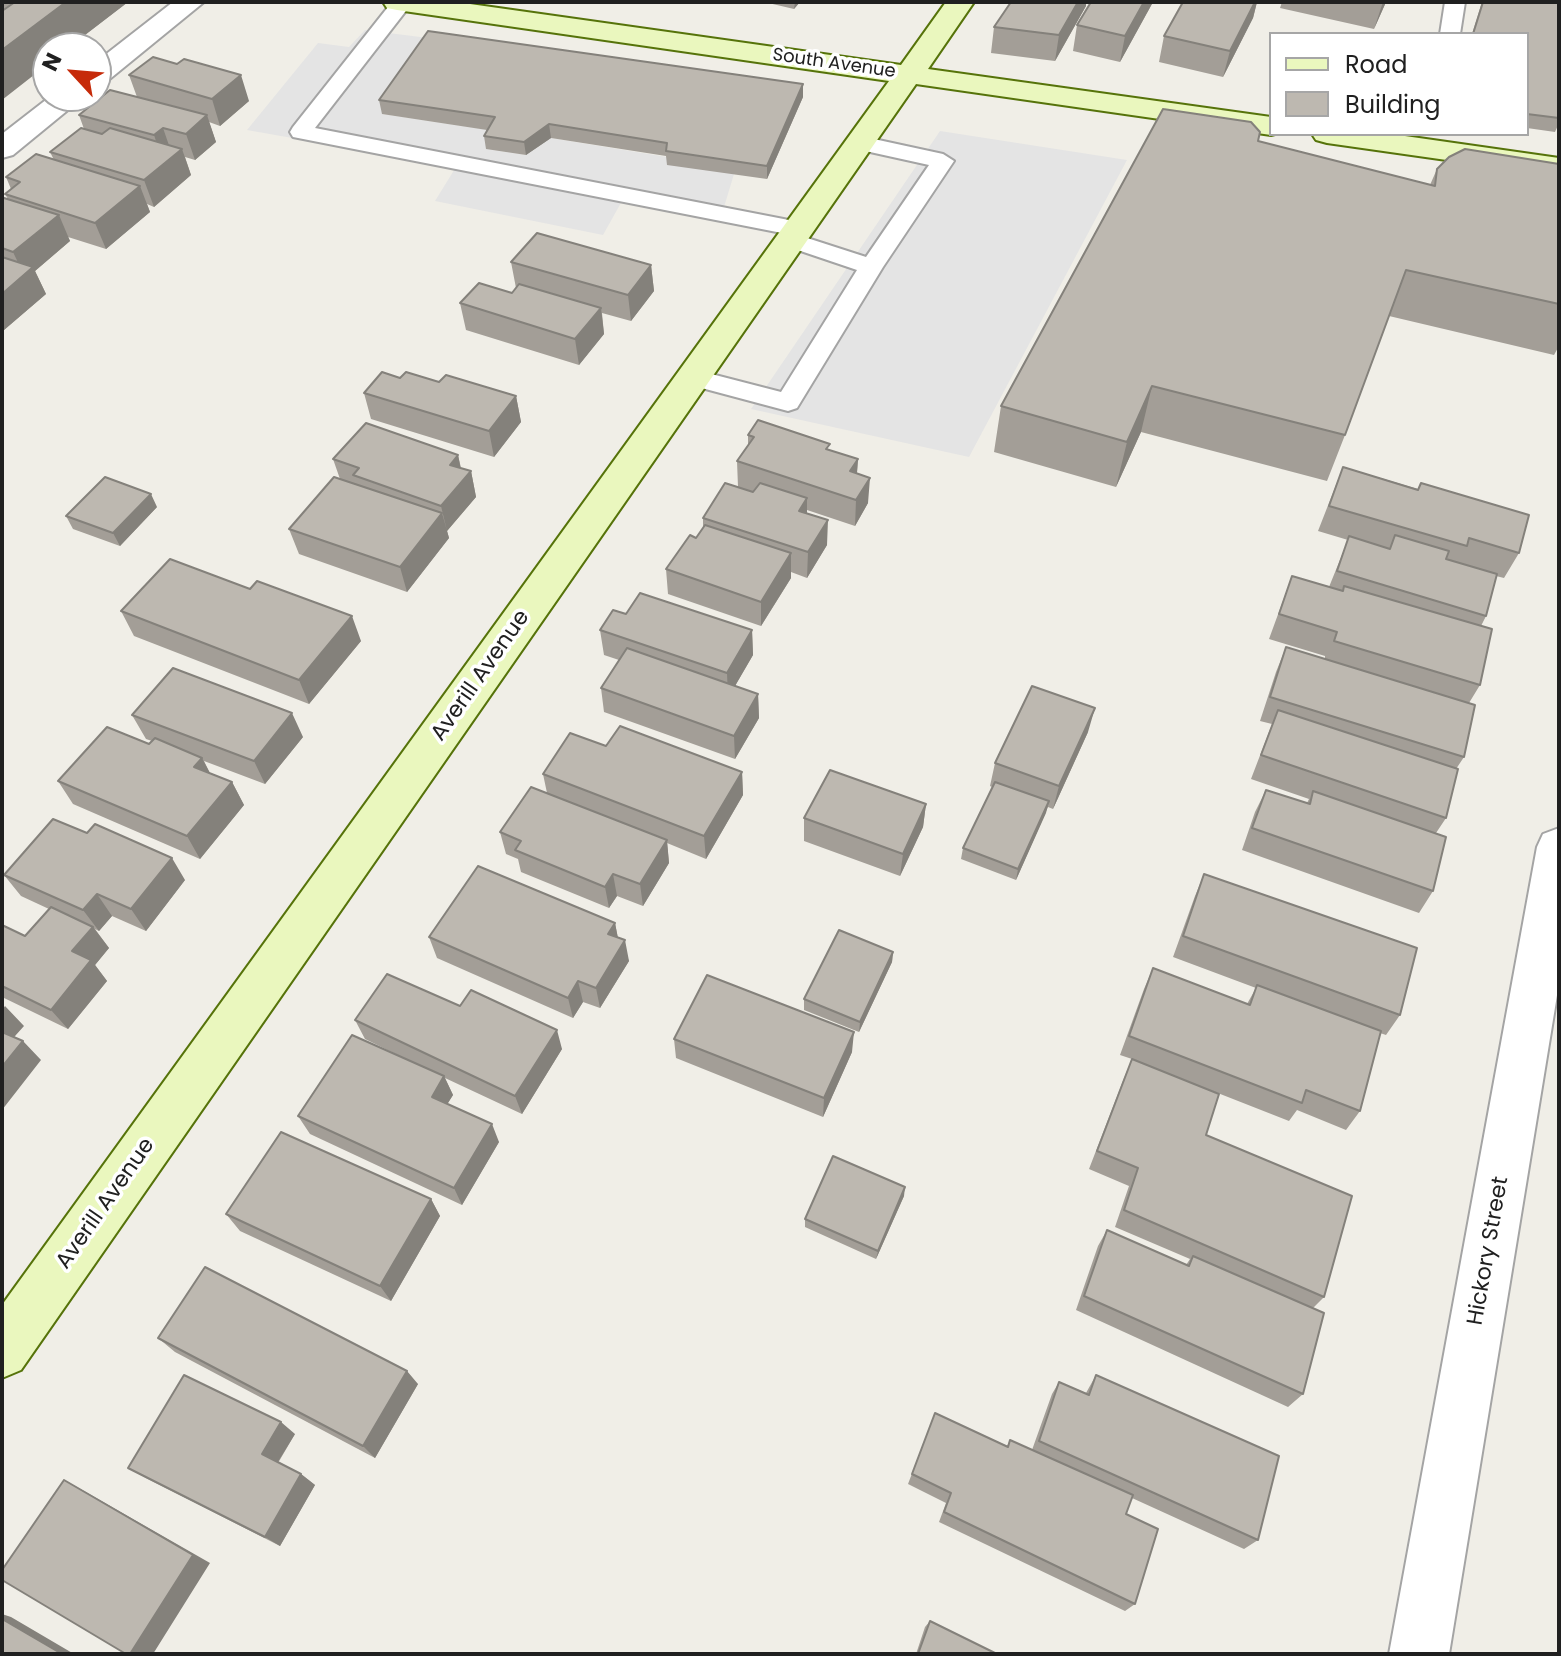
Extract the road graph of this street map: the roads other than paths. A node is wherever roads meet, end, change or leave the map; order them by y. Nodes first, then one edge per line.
1 (190, 2) edge
2 (399, 2) edge
3 (960, 2) edge
4 (1455, 2) edge
5 (1450, 32) edge
6 (112, 63) edge
7 (908, 74) junction
8 (49, 112) edge
9 (1269, 126) edge
10 (1354, 136) edge
11 (1422, 141) edge
12 (860, 143) junction
13 (2, 149) edge
14 (1559, 167) edge
15 (795, 234) junction
16 (871, 267) junction
17 (692, 377) junction
18 (1559, 847) edge
19 (2, 1351) edge
20 (1419, 1654) edge

1 - 6 street
2 - 7 street, South Avenue
2 - 15 lane
3 - 7 street, Averill Avenue
4 - 5 lane
7 - 9 street, South Avenue
7 - 12 street, Averill Avenue
8 - 13 street
10 - 11 street
11 - 14 street
12 - 15 street, Averill Avenue
12 - 16 lane
15 - 16 lane
15 - 17 street, Averill Avenue
16 - 17 lane
17 - 19 street, Averill Avenue
18 - 20 street, Hickory Street

